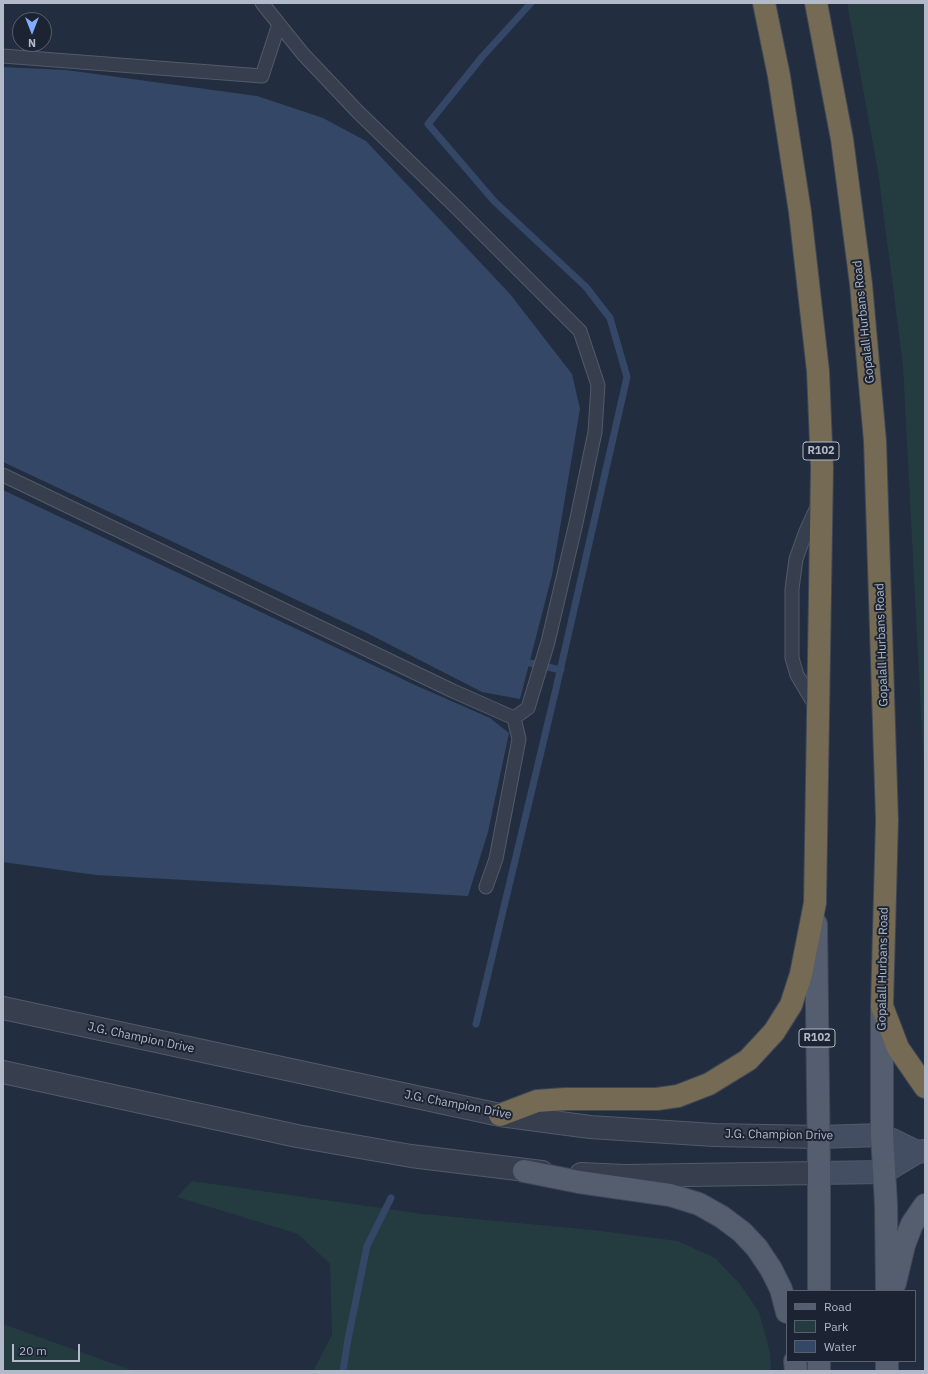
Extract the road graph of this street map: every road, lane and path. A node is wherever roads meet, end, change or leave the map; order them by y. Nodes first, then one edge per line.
1 (262, 3) edge
2 (764, 3) edge
3 (816, 3) edge
4 (279, 24) junction
5 (3, 56) edge
6 (3, 475) edge
7 (822, 499) junction
8 (820, 712) junction
9 (514, 718) junction
10 (486, 887) dead end
11 (815, 903) junction
12 (882, 1006) junction
13 (3, 1008) edge
14 (3, 1072) edge
15 (925, 1087) edge
16 (500, 1115) junction
17 (882, 1135) junction
18 (818, 1136) junction
19 (921, 1151) edge
20 (524, 1171) junction
21 (884, 1172) junction
22 (819, 1173) junction
23 (925, 1205) edge
24 (819, 1290) edge
25 (888, 1290) edge
26 (893, 1290) edge
27 (786, 1308) edge

1 - 4 lane
2 - 7 highway, R102
3 - 12 highway, Gopalall Hurbans Road
4 - 5 lane
4 - 9 lane
6 - 9 lane
7 - 8 highway, R102
7 - 8 lane
8 - 11 highway, R102
9 - 10 lane
11 - 16 highway
11 - 18 main road, R102
12 - 15 highway
12 - 17 main road, Gopalall Hurbans Road
13 - 16 street, J.G. Champion Drive
14 - 20 street
16 - 18 street, J.G. Champion Drive
17 - 18 main road, J.G. Champion Drive
17 - 19 main road, J.G. Champion Drive
17 - 21 main road, Gopalall Hurbans Road
18 - 22 main road, R102
19 - 21 main road, J.G. Champion Drive
20 - 22 street
20 - 27 main road
21 - 22 main road
21 - 25 main road, Gopalall Hurbans Road
22 - 24 main road, R102
23 - 26 main road

